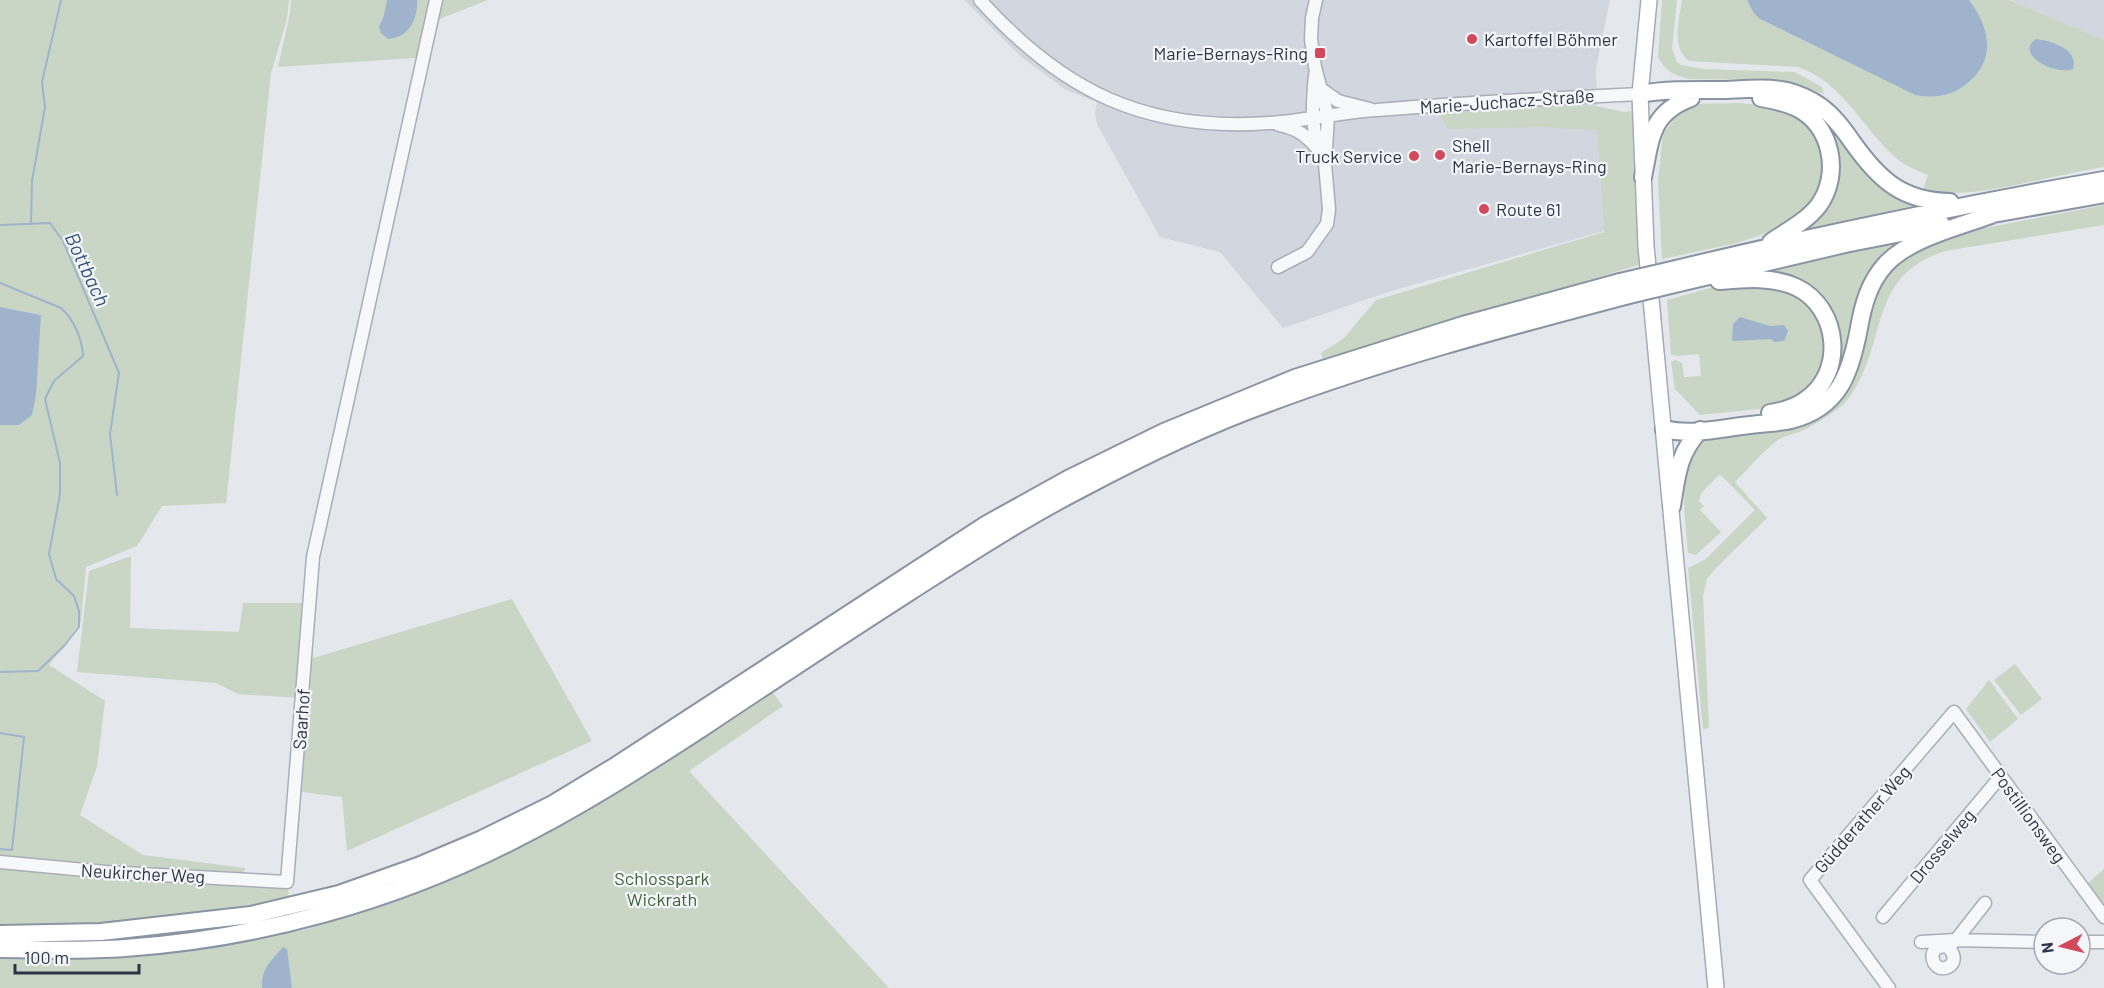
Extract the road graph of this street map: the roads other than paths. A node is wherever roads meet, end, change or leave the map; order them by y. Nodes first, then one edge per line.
1 (436, 0) edge
2 (980, 0) edge
3 (1316, 0) edge
4 (1649, 0) edge
5 (1315, 67) junction
6 (1321, 89) junction
7 (1640, 94) junction
8 (1691, 98) junction
9 (1374, 110) junction
10 (1328, 117) junction
11 (1312, 118) junction
12 (1269, 123) junction
13 (1318, 149) junction
14 (1325, 164) junction
15 (1643, 177) junction
16 (2104, 180) edge
17 (2104, 194) edge
18 (1986, 208) junction
19 (1762, 248) junction
20 (1278, 267) dead end
21 (1678, 276) junction
22 (1664, 429) junction
23 (1700, 430) junction
24 (1672, 506) junction
25 (1954, 712) joint
26 (2001, 776) junction
27 (0, 862) edge
28 (287, 882) joint
29 (1985, 903) dead end
30 (1883, 917) dead end
31 (2104, 917) edge
32 (252, 922) junction
33 (0, 934) edge
34 (1921, 942) dead end
35 (2032, 942) edge
36 (1952, 944) junction
37 (0, 949) edge
38 (1716, 988) edge
39 (1889, 988) edge

1 - 28 street, Saarhof
2 - 12 street, Marie-Juchacz-Straße
3 - 5 street
4 - 7 main road
5 - 6 street
5 - 11 street
6 - 9 street, Marie-Juchacz-Straße
6 - 10 street
7 - 8 highway
7 - 9 street, Marie-Juchacz-Straße
7 - 15 main road
7 - 18 highway
8 - 15 highway
8 - 19 highway
9 - 10 street, Marie-Juchacz-Straße
10 - 11 street, Marie-Juchacz-Straße
10 - 14 street
11 - 12 street, Marie-Juchacz-Straße
11 - 13 street
12 - 13 street, Marie-Juchacz-Straße
13 - 14 street
14 - 20 street
15 - 22 main road
16 - 18 highway
17 - 18 highway
18 - 19 highway
18 - 21 highway
18 - 23 highway
19 - 21 highway
21 - 22 highway
21 - 32 highway, bridge
22 - 23 highway
22 - 24 main road
23 - 24 highway
24 - 38 main road
25 - 26 street, Postillionsweg
25 - 39 street, Güdderather Weg
26 - 30 street, Drosselweg
26 - 31 street, Postillionsweg
27 - 28 street, Neukircher Weg
29 - 36 street
32 - 33 highway
32 - 37 highway
34 - 36 street
35 - 36 street

